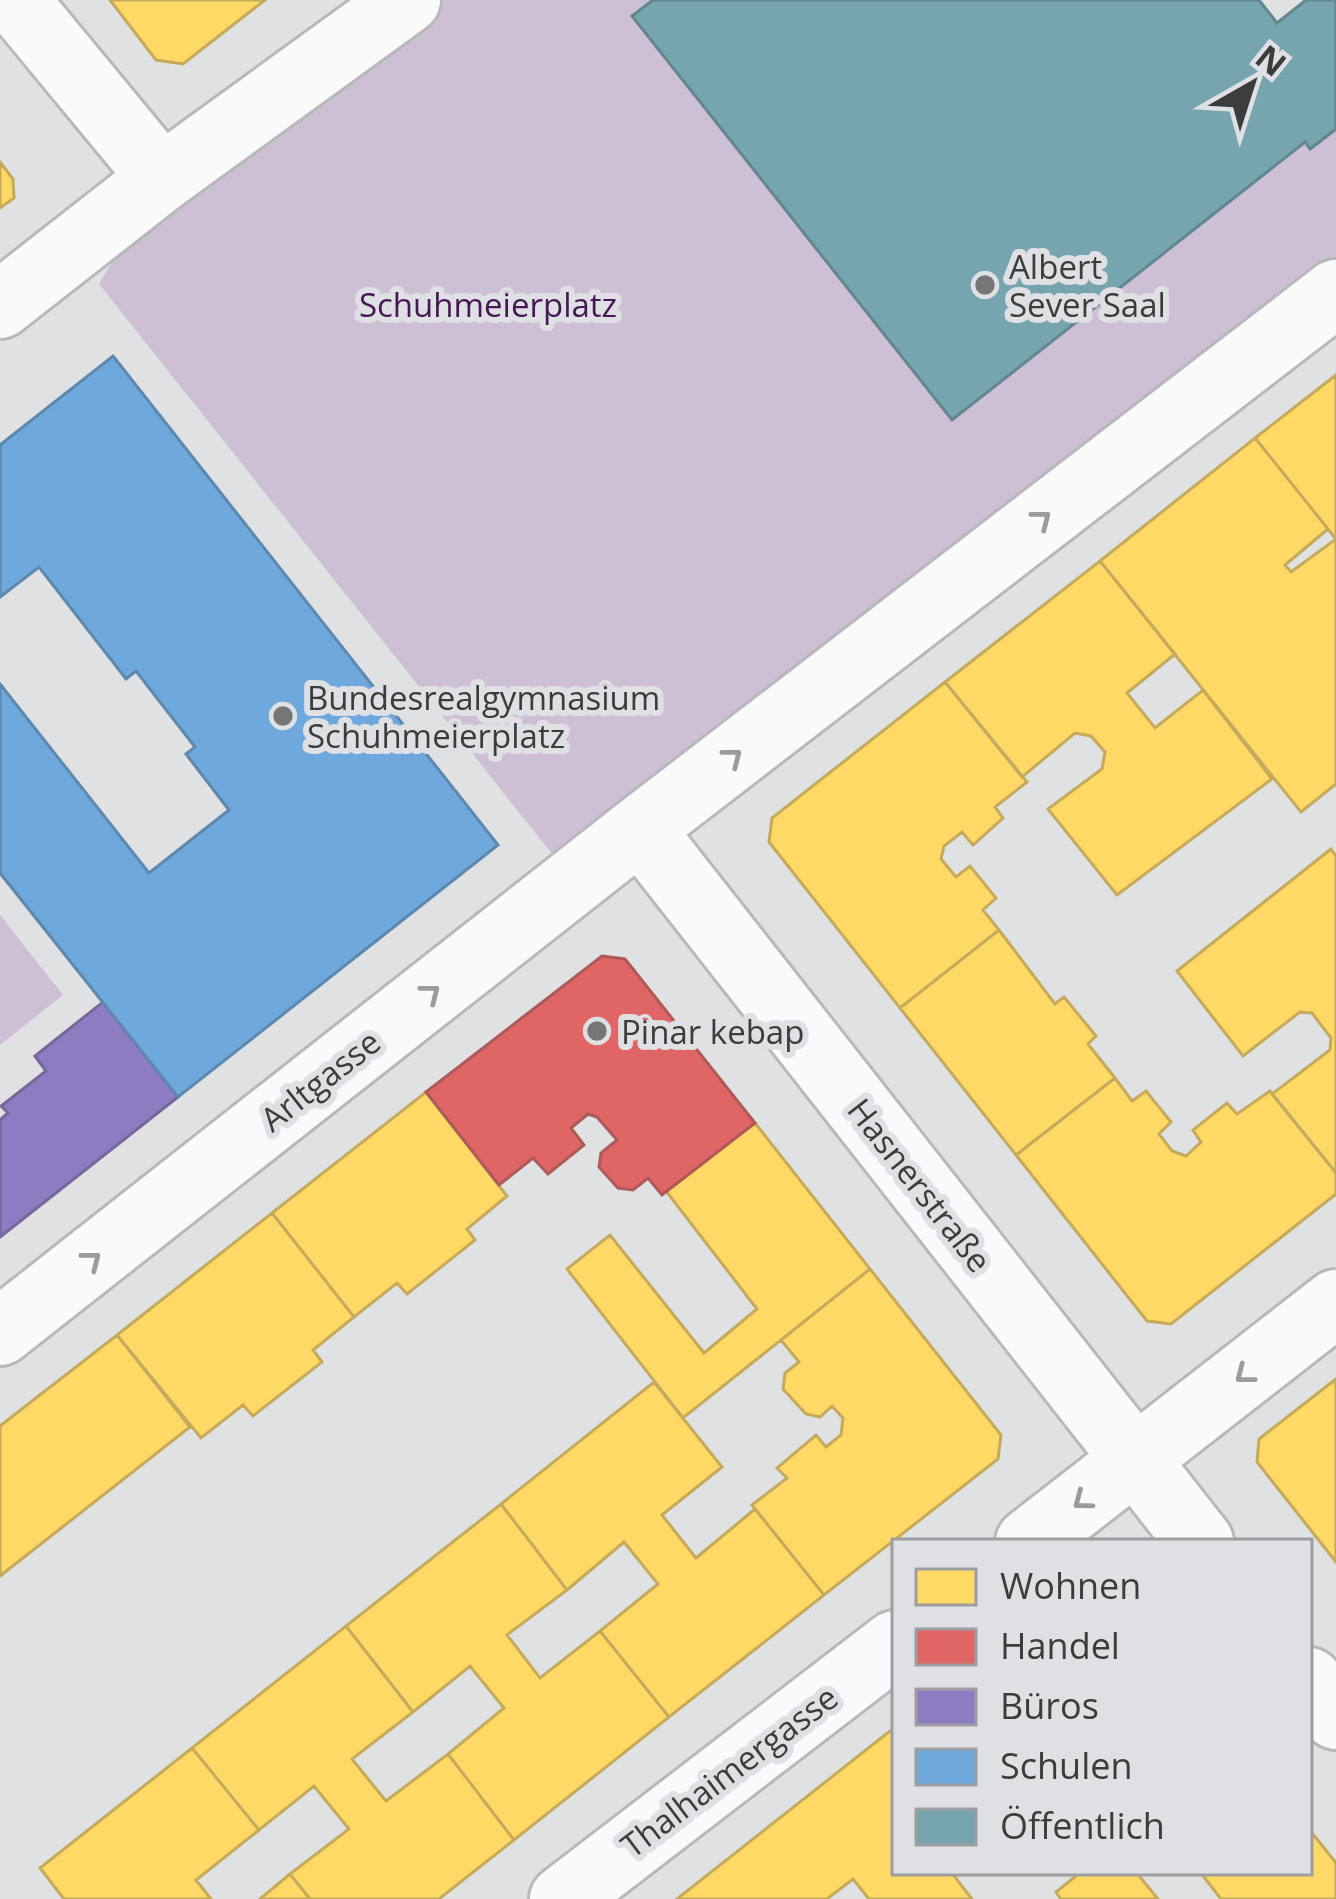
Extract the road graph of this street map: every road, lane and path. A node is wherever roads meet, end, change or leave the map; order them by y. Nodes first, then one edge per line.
1 (15, 0) edge
2 (407, 0) edge
3 (162, 178) junction
4 (1336, 293) edge
5 (0, 305) edge
6 (640, 829) junction
7 (1336, 1303) edge
8 (0, 1332) edge
9 (1136, 1461) junction
10 (1033, 1539) edge
11 (1198, 1539) edge
12 (892, 1646) edge
13 (1312, 1686) edge
14 (1336, 1716) edge
15 (562, 1899) edge

1 - 3 street
2 - 3 street
3 - 5 street
6 -> 4 street
8 -> 6 street, Arltgasse
6 - 9 street, Hasnerstraße
7 -> 9 street
9 -> 10 street
9 - 11 street, Hasnerstraße
12 - 15 street, Thalhaimergasse
13 - 14 street

